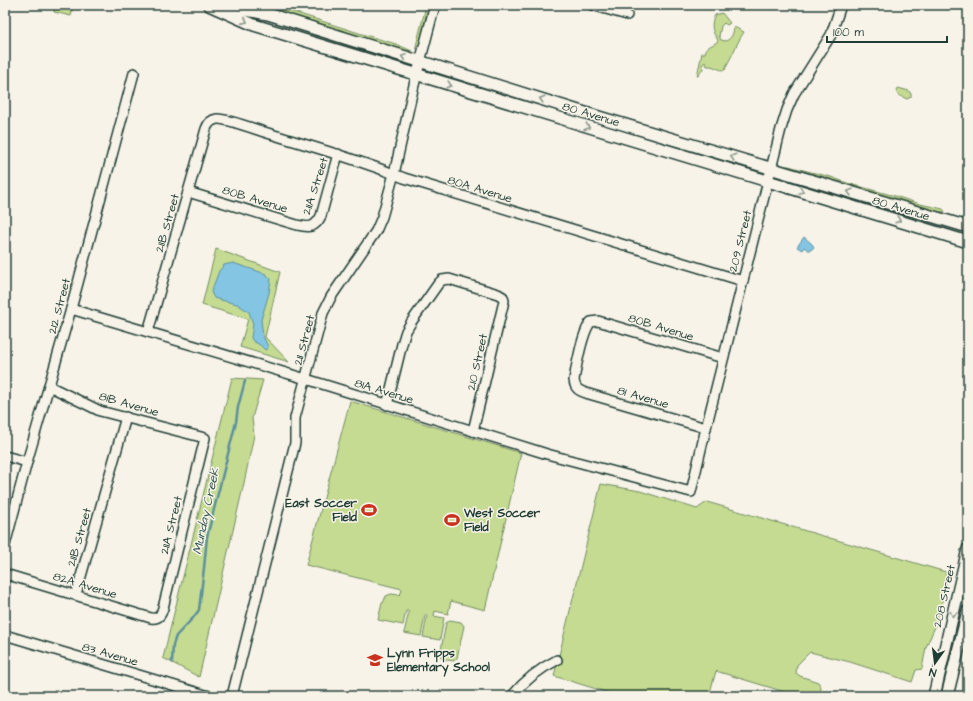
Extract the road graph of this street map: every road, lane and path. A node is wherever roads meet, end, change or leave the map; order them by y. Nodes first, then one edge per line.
1 (209, 5) edge
2 (218, 5) edge
3 (435, 5) edge
4 (592, 5) edge
5 (841, 5) edge
6 (627, 15) dead end
7 (421, 62) junction
8 (134, 73) dead end
9 (417, 75) junction
10 (211, 121) joint
11 (338, 154) junction
12 (771, 169) junction
13 (394, 174) junction
14 (768, 181) junction
15 (188, 192) junction
16 (314, 225) joint
17 (968, 227) edge
18 (968, 242) edge
19 (743, 281) junction
20 (71, 309) junction
21 (148, 332) junction
22 (723, 358) junction
23 (306, 380) junction
24 (49, 386) junction
25 (575, 387) joint
26 (387, 405) junction
27 (126, 417) junction
28 (706, 428) junction
29 (473, 431) junction
30 (205, 438) joint
31 (5, 456) edge
32 (27, 462) junction
33 (691, 492) joint
34 (5, 545) edge
35 (968, 549) edge
36 (5, 574) edge
37 (76, 594) junction
38 (968, 611) edge
39 (159, 617) joint
40 (5, 635) edge
41 (557, 660) dead end
42 (209, 696) edge
43 (232, 696) edge
44 (512, 696) edge
45 (934, 696) edge
46 (947, 696) edge

1 -> 9 main road, 80 Avenue
7 -> 2 main road, 80 Avenue
3 - 7 street, 211 Street
4 - 6 street
5 - 12 street, 209 Street
7 - 9 street, 211 Street
12 -> 7 main road, 80 Avenue
8 - 20 street, 212 Street
9 - 13 street, 211 Street
9 -> 14 main road, 80 Avenue
10 - 11 street, 80A Avenue
10 - 15 street, 211B Street
11 - 13 street, 80A Avenue
11 - 16 street, 211A Street
12 - 14 street, 209 Street
17 -> 12 main road, 80 Avenue
13 - 19 street, 80A Avenue
13 - 23 street, 211 Street
14 -> 18 main road, 80 Avenue
14 - 19 street, 209 Street
15 - 16 street, 80B Avenue
15 - 21 street, 211B Street
19 - 22 street, 209 Street
20 - 21 street, 81A Avenue
20 - 24 street, 212 Street
21 - 23 street, 81A Avenue
22 - 25 street, 80B Avenue
22 - 28 street, 209 Street
23 - 26 street, 81A Avenue
23 - 43 street, 211 Street
24 - 27 street, 81B Avenue
24 - 32 street, 212 Street
25 - 28 street, 81 Avenue
26 - 29 street, 81A Avenue
26 - 29 street, 210 Street
27 - 30 street, 81B Avenue
27 - 37 street, 211B Street
28 - 33 street, 209 Street
29 - 33 street, 81A Avenue
30 - 39 street, 211A Street
31 - 32 street
32 - 34 street, 212 Street
35 -> 45 main road, 208 Street
36 - 37 street, 82A Avenue
37 - 39 street, 82A Avenue
38 - 46 main road
40 - 42 street, 83 Avenue
41 - 44 street

